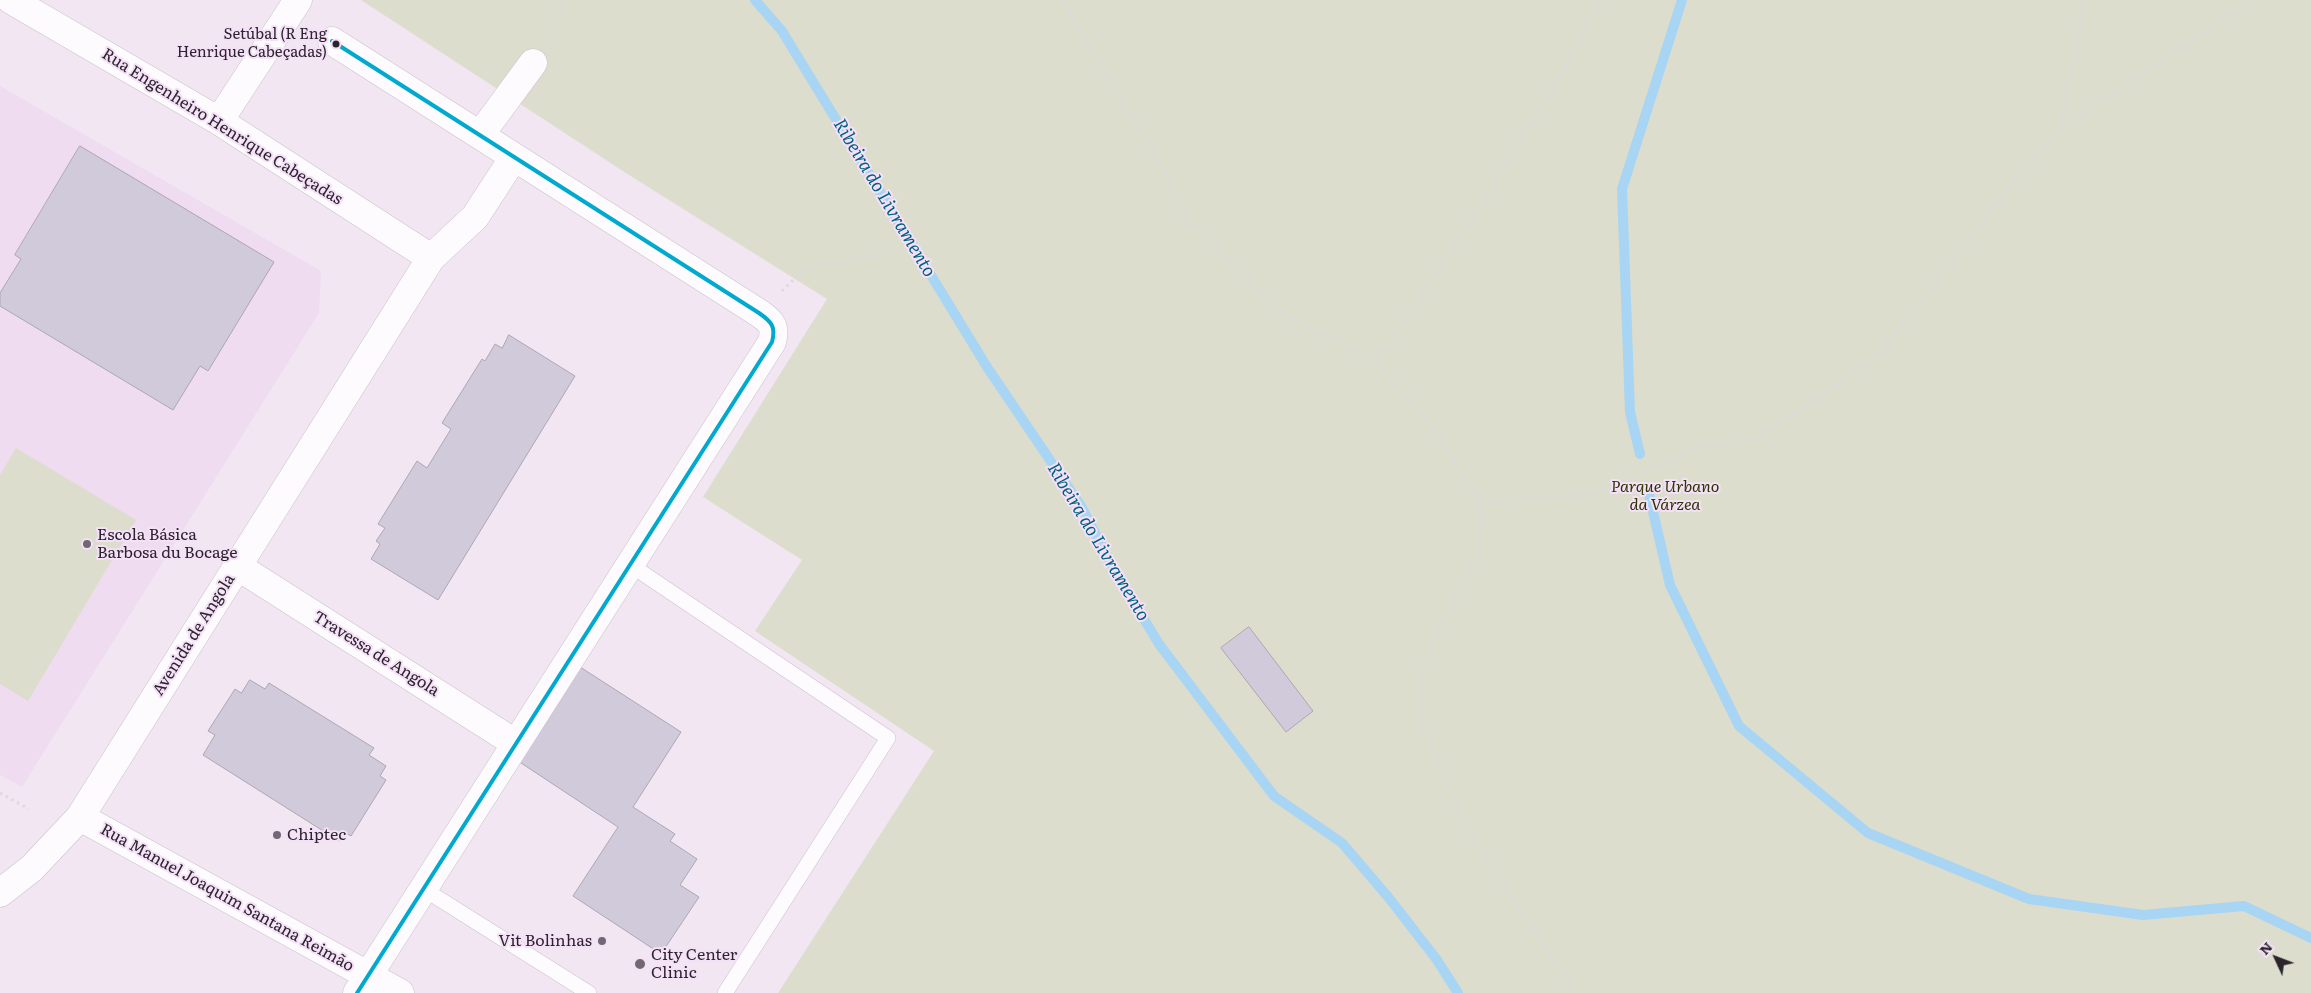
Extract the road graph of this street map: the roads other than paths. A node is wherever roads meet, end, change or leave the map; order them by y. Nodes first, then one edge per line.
1 (11, 0) edge
2 (298, 0) edge
3 (332, 41) dead end
4 (533, 63) road end
5 (219, 122) junction
6 (480, 135) junction
7 (514, 156) junction
8 (431, 258) junction
9 (629, 564) junction
10 (238, 566) junction
11 (515, 743) junction
12 (80, 817) junction
13 (422, 888) junction
14 (0, 893) edge
15 (361, 984) edge
16 (400, 993) edge
17 (589, 993) edge
18 (725, 993) edge

1 - 5 street, Rua Engenheiro Henrique Cabeçadas
2 - 5 street
3 - 6 street
4 - 6 street
5 - 8 street, Rua Engenheiro Henrique Cabeçadas
6 - 7 street
7 - 8 street, Avenida de Angola
7 - 9 street
8 - 10 street, Avenida de Angola
9 - 11 street
9 - 18 lane
10 - 11 street, Travessa de Angola
10 - 12 street, Avenida de Angola
11 - 13 street
12 - 14 street, Avenida de Angola
12 - 15 street, Rua Manuel Joaquim Santana Reimão
13 - 15 street
13 - 17 lane
15 - 16 street, Rua Manuel Joaquim Santana Reimão

